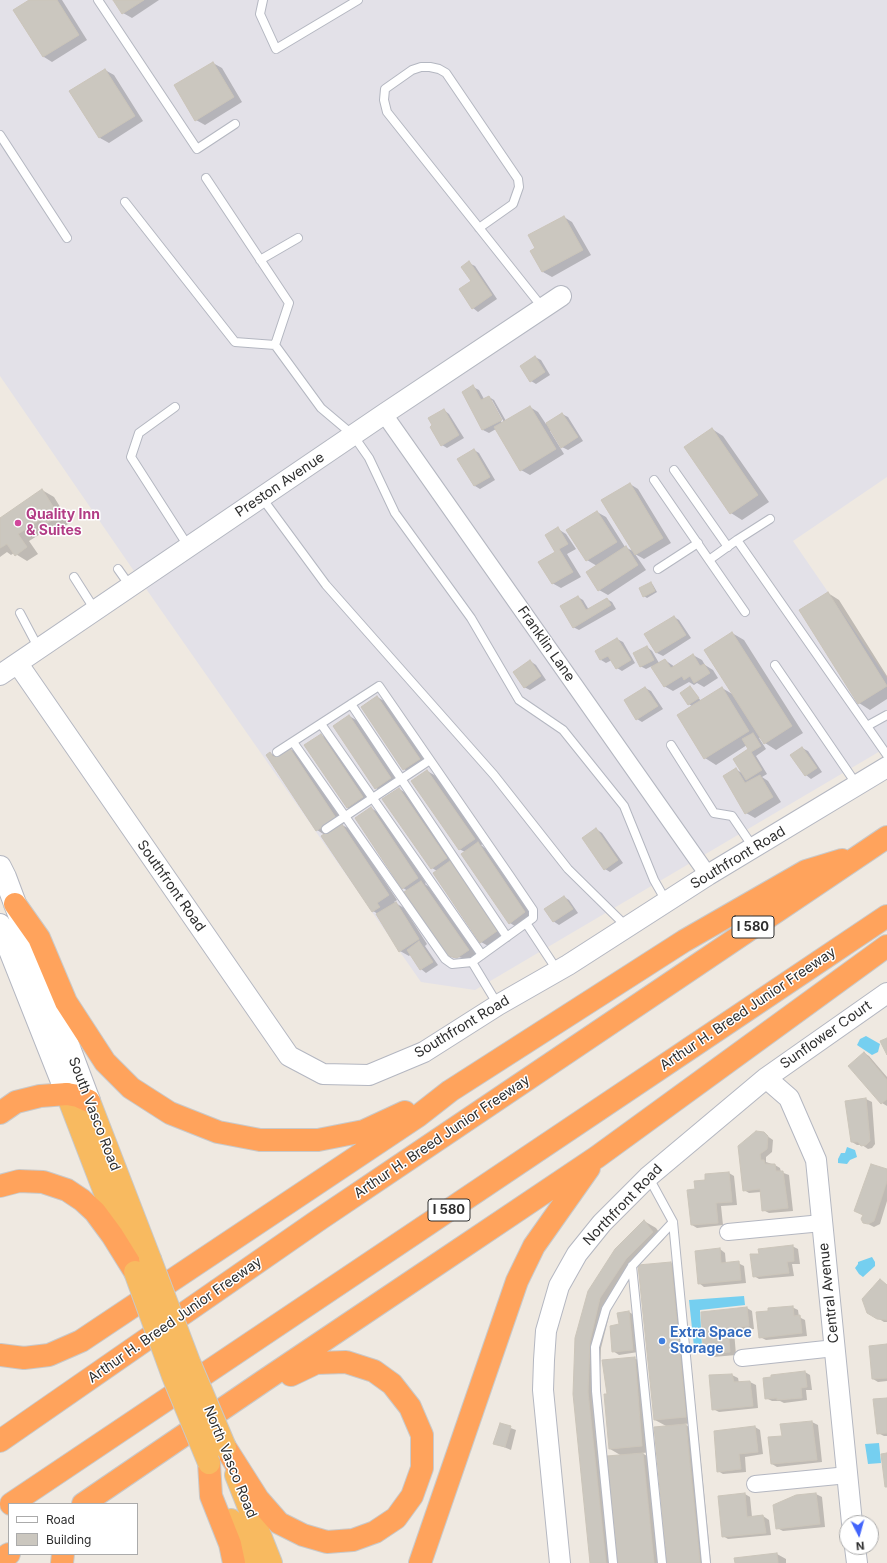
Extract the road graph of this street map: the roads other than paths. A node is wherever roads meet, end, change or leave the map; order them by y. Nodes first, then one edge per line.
1 (98, 0) edge
2 (263, 0) edge
3 (358, 0) edge
4 (235, 124) dead end
5 (0, 135) edge
6 (206, 178) dead end
7 (125, 202) dead end
8 (479, 228) junction
9 (67, 238) dead end
10 (298, 238) dead end
11 (260, 260) junction
12 (561, 296) dead end
13 (543, 308) junction
14 (275, 345) junction
15 (175, 407) dead end
16 (384, 414) junction
17 (353, 435) junction
18 (674, 470) dead end
19 (654, 480) dead end
20 (262, 497) junction
21 (770, 519) dead end
22 (737, 540) junction
23 (698, 543) junction
24 (189, 547) junction
25 (728, 547) junction
26 (709, 560) junction
27 (118, 569) dead end
28 (658, 569) dead end
29 (74, 577) dead end
30 (130, 587) junction
31 (96, 610) junction
32 (745, 612) dead end
33 (20, 613) dead end
34 (39, 649) junction
35 (775, 665) dead end
36 (6, 668) edge
37 (351, 704) junction
38 (887, 715) edge
39 (320, 724) junction
40 (867, 726) junction
41 (293, 742) junction
42 (671, 745) dead end
43 (277, 752) dead end
44 (887, 755) edge
45 (430, 760) junction
46 (887, 767) edge
47 (401, 779) junction
48 (857, 785) junction
49 (372, 798) junction
50 (345, 817) junction
51 (326, 829) dead end
52 (887, 837) edge
53 (754, 848) junction
54 (862, 854) junction
55 (0, 867) edge
56 (708, 875) junction
57 (666, 902) junction
58 (15, 904) junction
59 (887, 916) edge
60 (526, 923) junction
61 (0, 925) edge
62 (627, 927) junction
63 (507, 937) junction
64 (887, 946) edge
65 (482, 955) junction
66 (472, 962) junction
67 (558, 971) junction
68 (887, 993) edge
69 (498, 1005) junction
70 (766, 1078) junction
71 (450, 1091) junction
72 (68, 1094) junction
73 (89, 1101) junction
74 (0, 1113) edge
75 (598, 1156) junction
76 (648, 1177) junction
77 (0, 1186) edge
78 (673, 1222) junction
79 (822, 1223) junction
80 (728, 1232) dead end
81 (143, 1265) junction
82 (632, 1266) junction
83 (835, 1348) junction
84 (0, 1355) edge
85 (742, 1358) dead end
86 (181, 1369) junction
87 (264, 1380) junction
88 (0, 1442) edge
89 (225, 1448) junction
90 (209, 1463) junction
91 (848, 1475) junction
92 (755, 1484) dead end
93 (89, 1502) edge
94 (13, 1503) edge
95 (851, 1515) edge
96 (234, 1563) edge
97 (248, 1563) edge
98 (271, 1563) edge
99 (420, 1563) edge
100 (560, 1563) edge
101 (613, 1563) edge
102 (662, 1563) edge
103 (706, 1563) edge

1 - 4 lane
2 - 3 lane
5 - 9 lane
6 - 11 lane
7 - 14 lane
8 - 8 lane
8 - 13 lane
10 - 11 lane
11 - 14 lane
12 - 13 street, Preston Avenue
13 - 16 street, Preston Avenue
14 - 17 lane
15 - 24 lane
16 - 17 street, Preston Avenue
16 - 56 street, Franklin Lane
17 - 20 street, Preston Avenue
17 - 57 lane
18 - 25 lane
19 - 23 lane
20 - 24 street, Preston Avenue
20 - 62 lane
21 - 22 lane
22 - 25 lane
22 - 40 lane
23 - 26 lane
23 - 28 lane
24 - 30 street, Preston Avenue
25 - 26 lane
26 - 32 lane
27 - 30 lane
29 - 31 lane
30 - 31 street, Preston Avenue
31 - 34 street, Preston Avenue
33 - 34 lane
34 - 36 street, Preston Avenue
35 - 48 lane
36 - 69 street, Southfront Road
37 - 39 lane
37 - 45 lane
37 - 47 lane
38 - 40 lane
39 - 41 lane
39 - 49 lane
40 - 44 lane
41 - 43 lane
41 - 50 lane
42 - 53 lane
45 - 47 lane
45 - 60 lane
46 - 48 street, Southfront Road
47 - 49 lane
47 - 63 lane
48 - 53 street, Southfront Road
49 - 50 lane
49 - 65 lane
50 - 51 lane
50 - 66 lane
52 - 54 highway, Arthur H. Breed Junior Freeway / I 580
53 - 56 street, Southfront Road
54 - 71 highway
54 - 88 highway, Arthur H. Breed Junior Freeway / I 580
55 - 58 main road, South Vasco Road
56 - 57 street, Southfront Road
57 - 62 street, Southfront Road
58 - 71 highway
58 - 73 main road, South Vasco Road
59 - 94 highway, Arthur H. Breed Junior Freeway / I 580
60 - 63 lane
60 - 67 lane
61 - 72 main road, South Vasco Road
62 - 67 street, Southfront Road
63 - 65 lane
64 - 75 highway
65 - 66 lane
66 - 69 lane
67 - 69 street, Southfront Road
68 - 70 street, Sunflower Court
70 - 76 street, Northfront Road
70 - 79 street, Central Avenue
71 - 84 highway
72 - 73 highway
72 - 74 highway
72 - 81 highway, South Vasco Road
73 - 81 highway, South Vasco Road
75 - 87 highway
75 - 99 highway
76 - 78 lane
76 - 100 street, Northfront Road
77 - 81 highway
78 - 82 lane
78 - 103 lane
79 - 80 street
79 - 83 street, Central Avenue
81 - 86 highway, South Vasco Road, bridge
82 - 101 lane
82 - 102 lane
83 - 85 street
83 - 91 street, Central Avenue
86 - 89 highway, North Vasco Road, bridge
86 - 90 highway, North Vasco Road, bridge
87 - 89 highway
87 - 93 highway
89 - 98 highway, North Vasco Road
90 - 96 highway
90 - 97 highway, North Vasco Road
91 - 92 street
91 - 95 street, Central Avenue

